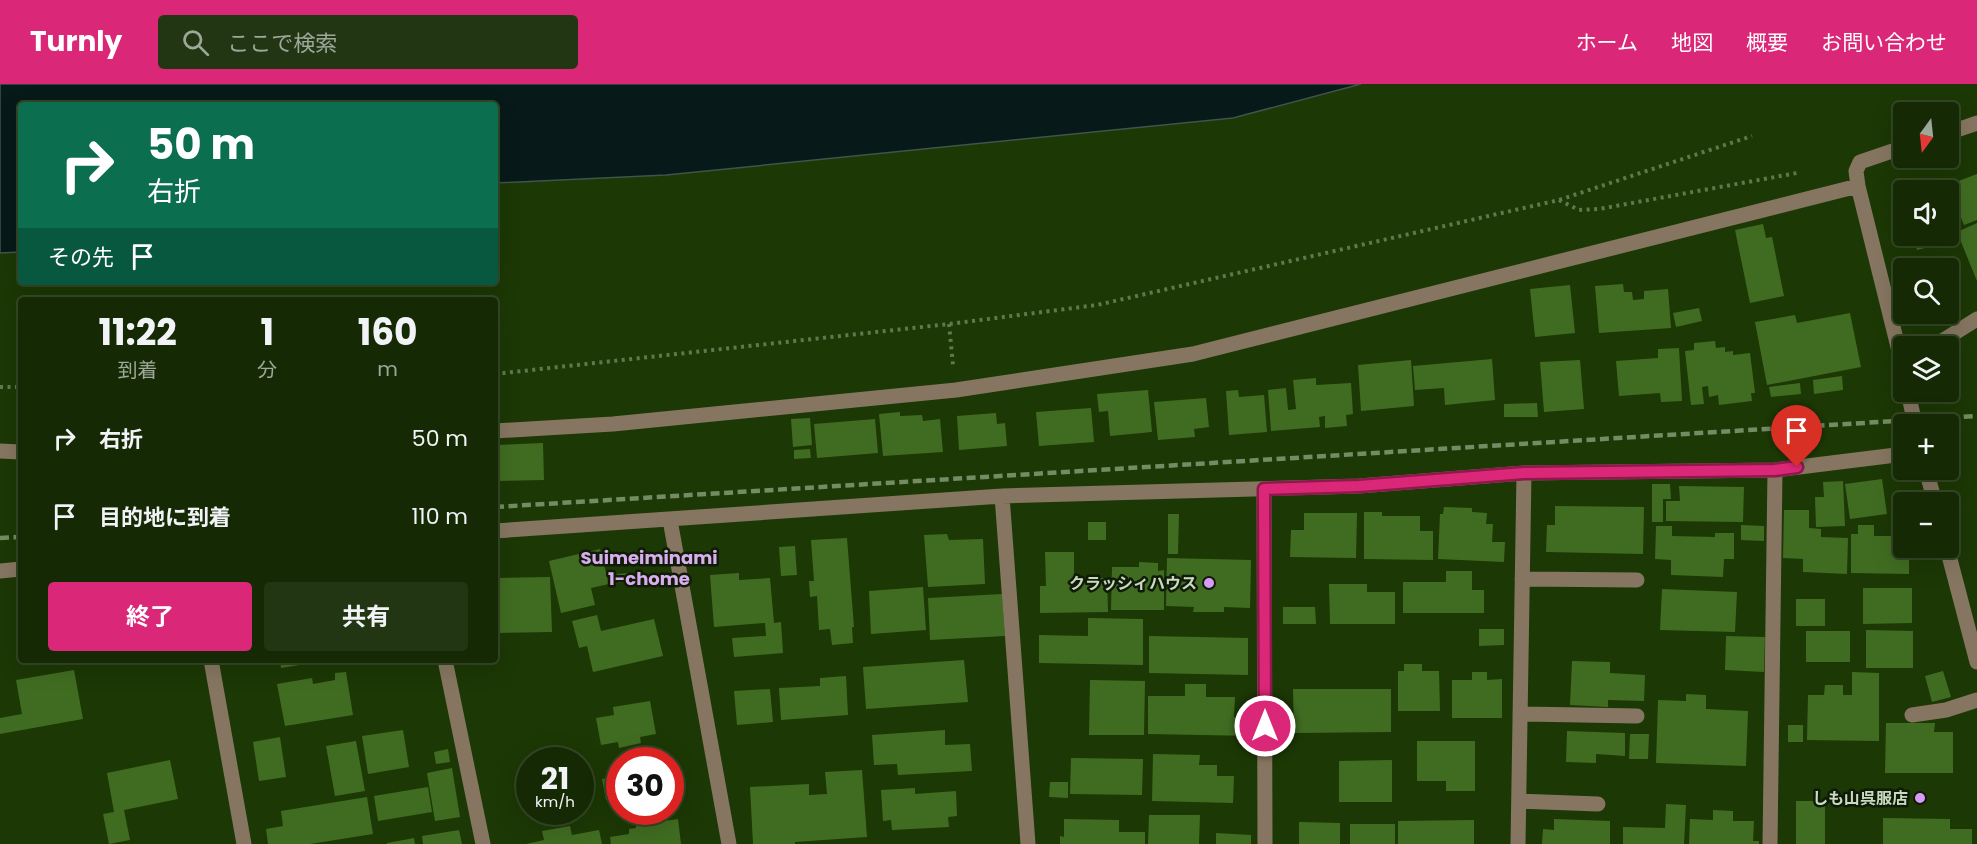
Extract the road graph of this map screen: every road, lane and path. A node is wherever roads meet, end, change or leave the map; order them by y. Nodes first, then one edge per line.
1 (1977, 123) edge
2 (1959, 129) edge
3 (1752, 136) dead end
4 (1893, 151) edge
5 (1803, 172) dead end
6 (1858, 186) junction
7 (1559, 200) junction
8 (1977, 319) edge
9 (949, 324) junction
10 (1895, 336) edge
11 (1950, 336) edge
12 (498, 374) edge
13 (0, 387) edge
14 (18, 387) edge
15 (956, 390) junction
16 (498, 431) edge
17 (0, 451) edge
18 (18, 452) edge
19 (1893, 455) edge
20 (1775, 470) junction
21 (1524, 473) junction
22 (1264, 489) junction
23 (1002, 496) junction
24 (670, 520) junction
25 (498, 531) edge
26 (1950, 558) edge
27 (18, 569) edge
28 (0, 571) edge
29 (1522, 579) junction
30 (1637, 580) dead end
31 (1977, 662) edge
32 (212, 663) edge
33 (446, 663) edge
34 (1977, 700) edge
35 (1520, 714) junction
36 (1912, 715) dead end
37 (1637, 716) dead end
38 (1519, 801) junction
39 (1598, 804) dead end
40 (244, 844) edge
41 (483, 844) edge
42 (729, 844) edge
43 (1028, 844) edge
44 (1265, 844) edge
45 (1518, 844) edge
46 (1770, 844) edge

1 - 2 street
3 - 7 path
4 - 6 street
5 - 7 path
6 - 10 street
6 - 15 street
7 - 9 path
8 - 11 street
9 - 12 path
9 - 15 path
13 - 14 path
15 - 16 street
17 - 18 street
19 - 20 street
20 - 21 street
20 - 46 street
21 - 22 street
21 - 29 street
22 - 23 street
22 - 44 street
23 - 24 street
23 - 43 street
24 - 25 street
24 - 42 street
26 - 31 street
27 - 28 street
29 - 30 street
29 - 35 street
32 - 40 street
33 - 41 street
34 - 36 street
35 - 37 street
35 - 38 street
38 - 39 street
38 - 45 street

